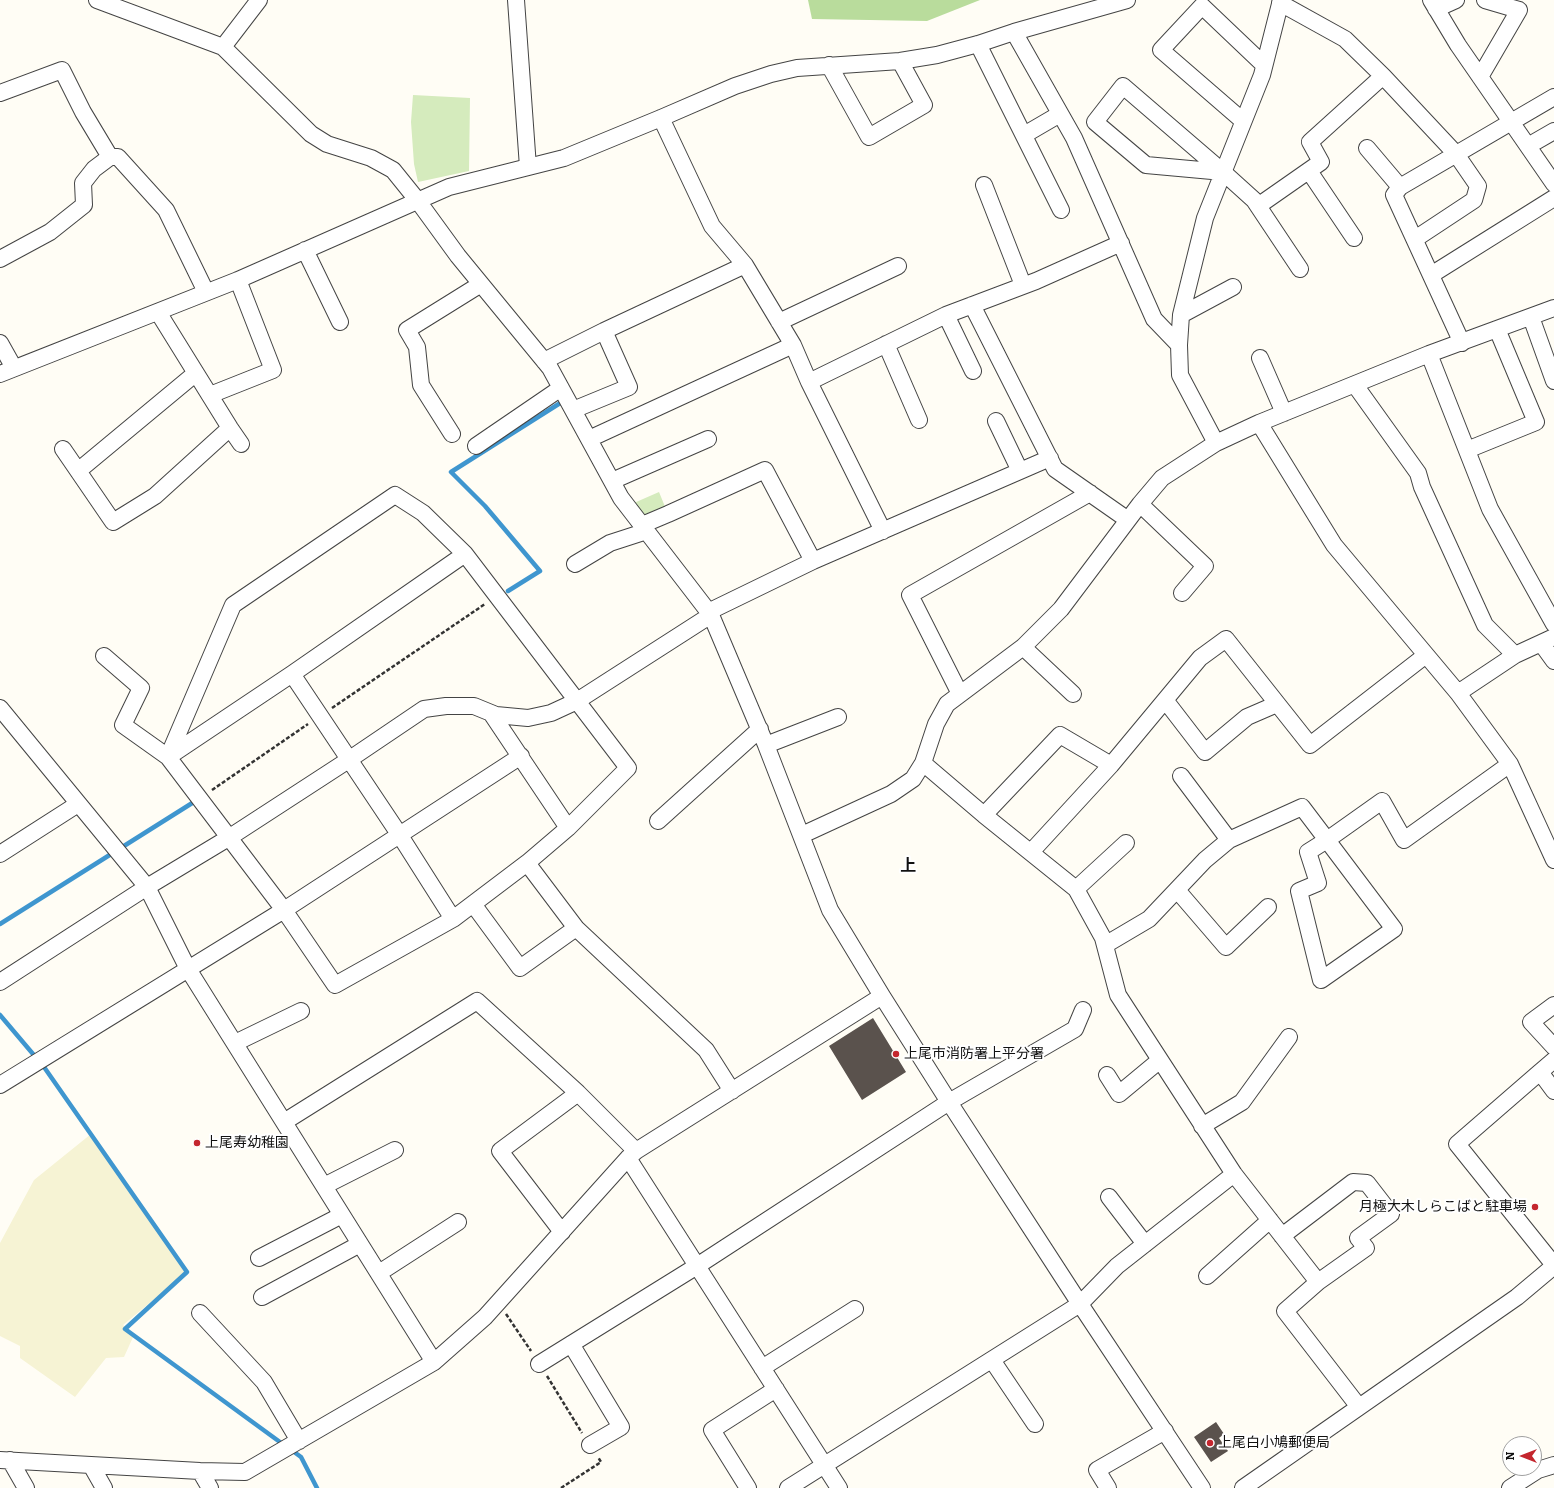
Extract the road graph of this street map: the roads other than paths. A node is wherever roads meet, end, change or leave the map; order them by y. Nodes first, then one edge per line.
1 (97, 0) edge
2 (259, 0) edge
3 (516, 0) edge
4 (1127, 0) edge
5 (1456, 0) edge
6 (1485, 0) edge
7 (1281, 1) edge
8 (1200, 3) edge
9 (1433, 5) edge
10 (1014, 32) junction
11 (978, 44) junction
12 (223, 47) junction
13 (900, 61) junction
14 (1264, 64) junction
15 (829, 65) junction
16 (1383, 76) junction
17 (1480, 77) junction
18 (0, 93) edge
19 (1554, 97) edge
20 (1060, 114) junction
21 (661, 118) junction
22 (1243, 121) junction
23 (1511, 121) junction
24 (1554, 131) edge
25 (1024, 135) junction
26 (1528, 146) junction
27 (1367, 148) dead end
28 (1456, 154) junction
29 (110, 157) junction
30 (528, 167) junction
31 (1308, 171) junction
32 (1223, 172) junction
33 (1554, 184) edge
34 (984, 185) dead end
35 (1400, 187) junction
36 (1554, 198) edge
37 (418, 201) junction
38 (1258, 206) junction
39 (1061, 210) dead end
40 (1354, 238) dead end
41 (1415, 239) junction
42 (1121, 244) junction
43 (305, 250) junction
44 (0, 259) edge
45 (745, 265) junction
46 (898, 266) dead end
47 (1300, 269) dead end
48 (1431, 275) junction
49 (238, 280) junction
50 (481, 284) junction
51 (1023, 286) junction
52 (1233, 287) dead end
53 (206, 292) junction
54 (972, 305) junction
55 (1554, 308) edge
56 (158, 312) junction
57 (946, 315) junction
58 (1181, 315) junction
59 (1531, 317) junction
60 (340, 322) dead end
61 (779, 322) junction
62 (1497, 329) junction
63 (604, 331) junction
64 (1462, 342) junction
65 (0, 343) edge
66 (886, 344) junction
67 (792, 345) junction
68 (1179, 345) junction
69 (1429, 354) junction
70 (1260, 358) dead end
71 (544, 362) junction
72 (7, 371) edge
73 (973, 371) dead end
74 (196, 373) junction
75 (1554, 381) edge
76 (809, 382) junction
77 (1355, 385) junction
78 (561, 388) junction
79 (210, 395) junction
80 (573, 410) junction
81 (1284, 413) junction
82 (919, 420) dead end
83 (996, 421) dead end
84 (1259, 424) junction
85 (230, 428) junction
86 (452, 434) dead end
87 (589, 439) junction
88 (708, 439) dead end
89 (1216, 443) junction
90 (241, 444) dead end
91 (476, 446) dead end
92 (63, 449) dead end
93 (1467, 450) junction
94 (1050, 458) junction
95 (1020, 471) junction
96 (78, 472) junction
97 (612, 480) junction
98 (1090, 493) junction
99 (1140, 504) junction
100 (1128, 520) junction
101 (644, 528) junction
102 (883, 531) junction
103 (465, 554) junction
104 (813, 561) junction
105 (575, 564) dead end
106 (1182, 593) dead end
107 (710, 614) junction
108 (1554, 624) edge
109 (1548, 640) edge
110 (1023, 646) junction
111 (1426, 655) junction
112 (1515, 655) junction
113 (104, 656) dead end
114 (1554, 661) edge
115 (292, 674) junction
116 (1458, 693) junction
117 (960, 694) junction
118 (1073, 694) dead end
119 (1165, 700) junction
120 (577, 701) junction
121 (1277, 704) junction
122 (0, 708) edge
123 (492, 713) junction
124 (838, 717) dead end
125 (760, 729) junction
126 (766, 745) junction
127 (521, 756) junction
128 (168, 757) junction
129 (350, 759) junction
130 (923, 763) junction
131 (1510, 764) junction
132 (1111, 765) junction
133 (1181, 776) dead end
134 (78, 804) junction
135 (984, 815) junction
136 (658, 821) dead end
137 (568, 828) junction
138 (400, 834) junction
139 (802, 834) junction
140 (230, 837) junction
141 (1230, 840) junction
142 (1327, 840) junction
143 (1126, 843) dead end
144 (1030, 852) junction
145 (0, 854) edge
146 (1554, 860) edge
147 (527, 863) junction
148 (147, 887) junction
149 (1076, 889) junction
150 (1176, 890) junction
151 (474, 904) junction
152 (1268, 907) dead end
153 (284, 910) junction
154 (454, 919) junction
155 (576, 928) junction
156 (1104, 945) junction
157 (188, 969) junction
158 (0, 982) edge
159 (882, 996) junction
160 (1554, 1005) edge
161 (1083, 1010) dead end
162 (301, 1011) dead end
163 (1289, 1037) dead end
164 (235, 1043) junction
165 (1554, 1047) edge
166 (1160, 1060) junction
167 (1554, 1060) edge
168 (1540, 1072) junction
169 (1107, 1075) dead end
170 (0, 1086) edge
171 (732, 1090) junction
172 (1554, 1091) edge
173 (578, 1093) junction
174 (949, 1102) junction
175 (284, 1122) junction
176 (1202, 1126) junction
177 (395, 1150) dead end
178 (632, 1154) junction
179 (1234, 1174) junction
180 (324, 1186) junction
181 (1109, 1197) dead end
182 (342, 1215) junction
183 (1270, 1220) junction
184 (458, 1222) dead end
185 (562, 1232) junction
186 (1282, 1236) junction
187 (360, 1244) junction
188 (1145, 1244) junction
189 (259, 1258) dead end
190 (697, 1266) junction
191 (1554, 1266) edge
192 (379, 1273) junction
193 (1207, 1276) dead end
194 (1318, 1282) junction
195 (262, 1298) dead end
196 (1080, 1304) junction
197 (855, 1309) dead end
198 (200, 1313) dead end
199 (571, 1344) junction
200 (992, 1360) junction
201 (434, 1362) junction
202 (539, 1364) road end
203 (762, 1368) junction
204 (776, 1389) junction
205 (1359, 1407) junction
206 (1035, 1424) dead end
207 (1165, 1431) junction
208 (299, 1441) junction
209 (590, 1445) road end
210 (5, 1460) edge
211 (91, 1465) junction
212 (824, 1465) junction
213 (1554, 1465) edge
214 (200, 1472) junction
215 (26, 1488) edge
216 (104, 1488) edge
217 (210, 1488) edge
218 (748, 1488) edge
219 (788, 1488) edge
220 (839, 1488) edge
221 (1108, 1488) edge
222 (1202, 1488) edge
223 (1243, 1488) edge
224 (1510, 1488) edge

1 - 12 street
2 - 12 street
3 - 30 street
4 - 10 street
5 - 9 street
6 - 17 street
7 - 14 street
7 - 16 street
8 - 14 street
8 - 22 street
9 - 17 street
10 - 11 street
10 - 20 street
11 - 13 street
11 - 25 street
12 - 37 street
13 - 15 street
13 - 15 street
14 - 22 street
15 - 21 street
16 - 28 street
16 - 31 street
17 - 23 street
18 - 29 street
19 - 23 street
20 - 25 street
20 - 42 street
21 - 30 street
21 - 45 street
22 - 32 street
23 - 26 street
23 - 28 street
24 - 26 street
25 - 39 street
26 - 33 street
27 - 35 street
28 - 35 street
28 - 41 street
29 - 44 street
29 - 53 street
30 - 37 street
31 - 38 street
31 - 40 street
32 - 32 street
32 - 38 street
32 - 58 street
34 - 51 street
35 - 41 street
36 - 48 street
37 - 43 street
37 - 50 street
38 - 47 street
41 - 48 street
42 - 51 street
42 - 68 street
43 - 49 street
43 - 60 street
45 - 61 street
45 - 63 street
46 - 61 street
48 - 64 street
49 - 53 street
49 - 79 street
50 - 71 street
50 - 86 street
51 - 54 street
52 - 58 street
53 - 56 street
54 - 57 street
54 - 94 street
55 - 59 street
56 - 72 street
56 - 74 street
57 - 66 street
57 - 73 street
58 - 68 street
59 - 62 street
59 - 75 street
61 - 67 street
62 - 64 street
62 - 93 street
63 - 71 street
63 - 80 street
64 - 69 street
65 - 72 street
66 - 76 street
66 - 82 street
67 - 76 street
67 - 87 street
68 - 89 street
69 - 77 street
69 - 93 street
70 - 81 street
71 - 78 street
74 - 79 street
74 - 96 street
76 - 102 street
77 - 81 street
77 - 112 street
78 - 80 street
78 - 91 street
79 - 85 street
80 - 87 street
81 - 84 street
83 - 95 street
84 - 89 street
84 - 111 street
85 - 90 street
85 - 96 street
87 - 97 street
88 - 97 street
89 - 99 street
92 - 96 street
93 - 108 street
94 - 95 street
94 - 98 street
95 - 102 street
97 - 101 street
98 - 100 street
98 - 117 street
99 - 100 street
99 - 106 street
100 - 110 street
101 - 104 street
101 - 105 street
101 - 107 street
102 - 104 street
103 - 115 street
103 - 120 street
103 - 128 street
104 - 107 street
107 - 120 street
107 - 125 street
109 - 112 street
109 - 114 street
110 - 117 street
110 - 118 street
111 - 116 street
111 - 121 street
112 - 116 street
113 - 128 street
115 - 128 street
115 - 129 street
116 - 131 street
117 - 130 street
119 - 121 street
119 - 121 street
119 - 132 street
120 - 123 street
120 - 137 street
122 - 134 street
123 - 127 street
123 - 129 street
124 - 126 street
125 - 126 street
125 - 136 street
126 - 139 street
127 - 137 street
127 - 138 street
128 - 140 street
129 - 138 street
129 - 140 street
130 - 135 street
130 - 139 street
131 - 142 street
131 - 146 street
132 - 135 street
132 - 144 street
133 - 141 street
134 - 145 street
134 - 148 street
135 - 144 street
137 - 147 street
138 - 153 street
138 - 154 street
139 - 159 street
140 - 148 street
140 - 153 street
141 - 142 street
141 - 150 street
142 - 142 street
143 - 149 street
144 - 149 street
147 - 151 street
147 - 155 street
148 - 157 street
148 - 158 street
149 - 156 street
150 - 152 street
150 - 156 street
151 - 154 street
151 - 155 street
153 - 154 street
153 - 157 street
155 - 171 street
156 - 166 street
157 - 164 street
157 - 170 street
159 - 171 street
159 - 174 street
160 - 165 street
161 - 174 street
162 - 164 street
163 - 176 street
164 - 175 street
166 - 169 street
166 - 176 street
167 - 168 street
168 - 172 street
168 - 191 street
171 - 178 street
173 - 175 street
173 - 178 street
173 - 185 street
174 - 190 street
174 - 196 street
175 - 180 street
176 - 179 street
177 - 180 street
178 - 185 street
178 - 190 street
179 - 183 street
179 - 188 street
180 - 182 street
181 - 188 street
182 - 187 street
182 - 189 street
183 - 186 street
183 - 193 street
184 - 192 street
185 - 201 street
186 - 194 street
186 - 194 street
187 - 192 street
187 - 195 street
188 - 196 street
190 - 199 street
190 - 203 street
191 - 205 street
192 - 201 street
194 - 205 street
196 - 200 street
196 - 207 street
197 - 203 street
198 - 208 street
199 - 202 street
199 - 209 street
200 - 206 street
200 - 212 street
201 - 208 street
203 - 204 street
204 - 212 street
204 - 218 street
205 - 223 street
207 - 221 street
207 - 222 street
208 - 214 street
210 - 211 street
210 - 215 street
211 - 214 street
211 - 216 street
212 - 219 street
212 - 220 street
213 - 224 street
214 - 217 street

